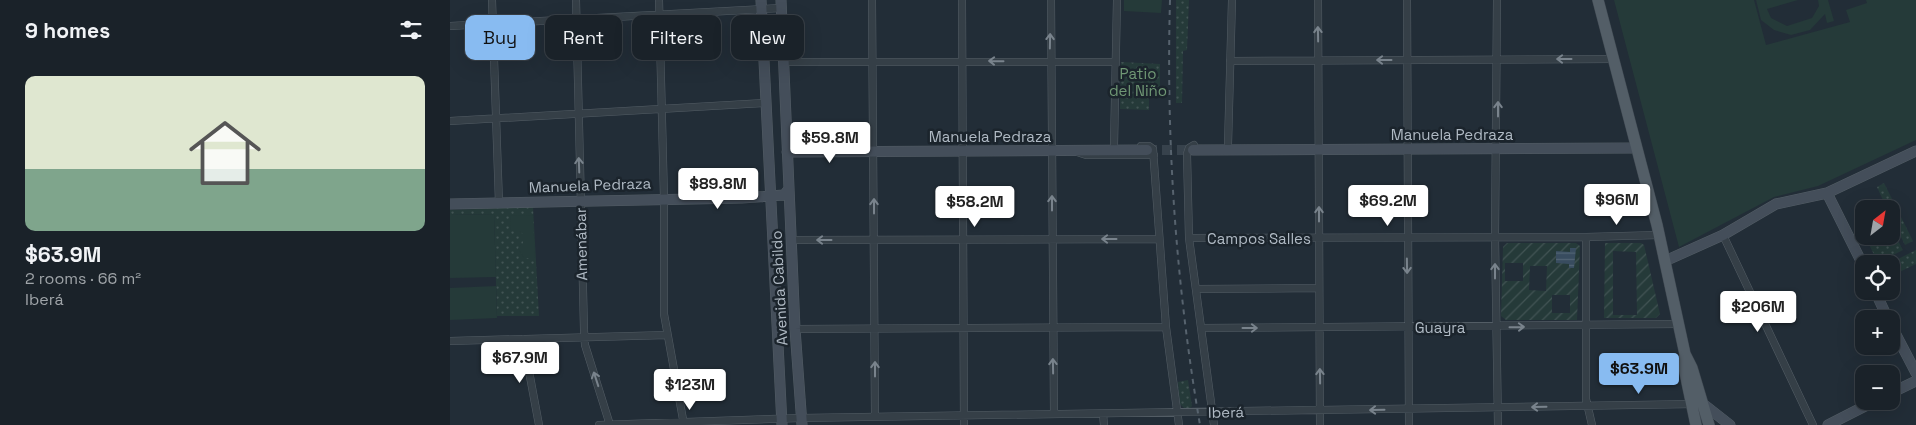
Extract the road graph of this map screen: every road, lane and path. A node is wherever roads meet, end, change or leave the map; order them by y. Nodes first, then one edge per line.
1 (492, 0) edge
2 (576, 0) edge
3 (659, 0) edge
4 (872, 0) edge
5 (962, 0) edge
6 (1051, 0) edge
7 (1117, 0) edge
8 (1232, 0) edge
9 (1318, 0) edge
10 (1407, 0) edge
11 (1497, 0) edge
12 (1598, 0) edge
13 (781, 4) edge
14 (762, 5) edge
15 (493, 15) edge
16 (577, 15) edge
17 (659, 15) joint
18 (465, 25) edge
19 (450, 26) edge
20 (1613, 58) junction
21 (1319, 59) junction
22 (1498, 59) junction
23 (494, 60) edge
24 (577, 60) edge
25 (660, 60) edge
26 (1407, 60) junction
27 (872, 61) junction
28 (962, 61) junction
29 (1230, 61) junction
30 (783, 62) junction
31 (1050, 62) junction
32 (1114, 62) junction
33 (766, 103) junction
34 (662, 108) junction
35 (578, 113) junction
36 (496, 119) junction
37 (450, 121) edge
38 (1114, 146) junction
39 (1228, 146) junction
40 (1636, 148) junction
41 (1497, 149) junction
42 (1150, 150) junction
43 (1268, 150) junction
44 (1318, 150) junction
45 (1407, 150) junction
46 (874, 151) junction
47 (962, 151) junction
48 (1052, 151) junction
49 (1074, 151) junction
50 (1190, 151) junction
51 (1916, 151) edge
52 (787, 152) junction
53 (789, 189) junction
54 (1827, 194) junction
55 (771, 196) junction
56 (664, 198) junction
57 (580, 201) junction
58 (499, 203) junction
59 (450, 204) edge
60 (1659, 235) junction
61 (1723, 235) junction
62 (1495, 237) junction
63 (1586, 237) junction
64 (1189, 238) junction
65 (1319, 238) junction
66 (1407, 238) junction
67 (963, 239) junction
68 (1052, 239) junction
69 (1158, 239) junction
70 (792, 240) junction
71 (874, 240) junction
72 (1858, 255) edge
73 (1665, 261) junction
74 (1318, 288) junction
75 (1196, 289) junction
76 (1679, 324) junction
77 (1584, 326) junction
78 (1166, 327) junction
79 (1319, 327) junction
80 (1495, 327) junction
81 (1052, 328) junction
82 (1201, 328) junction
83 (1408, 328) junction
84 (795, 329) junction
85 (875, 329) junction
86 (963, 329) junction
87 (667, 335) junction
88 (584, 338) junction
89 (523, 339) junction
90 (450, 340) edge
91 (1900, 342) edge
92 (1916, 373) edge
93 (1916, 381) edge
94 (1900, 389) edge
95 (1697, 404) junction
96 (1588, 406) junction
97 (1498, 408) junction
98 (1409, 410) junction
99 (1858, 410) edge
100 (1212, 411) junction
101 (1320, 411) junction
102 (1177, 413) junction
103 (1054, 414) junction
104 (1103, 414) junction
105 (964, 415) junction
106 (875, 417) junction
107 (891, 421) edge
108 (782, 422) edge
109 (802, 422) edge
110 (684, 423) edge
111 (539, 425) edge
112 (599, 425) edge
113 (610, 425) edge
114 (964, 425) edge
115 (1104, 425) edge
116 (1179, 425) edge
117 (1214, 425) edge
118 (1320, 425) edge
119 (1409, 425) edge
120 (1498, 425) edge
121 (1592, 425) edge
122 (1696, 425) edge
123 (1709, 425) edge
124 (1730, 425) edge
125 (1813, 425) edge
126 (1828, 425) edge

1 - 15 street
2 - 16 street, Amenábar
3 - 17 street
4 - 27 street
5 - 28 street
31 -> 6 street
7 - 32 street
8 - 29 street
21 -> 9 street
10 - 26 street
11 - 22 street
12 - 20 main road
13 - 14 street
13 - 30 main road, Avenida Cabildo
14 - 17 street
14 - 33 main road, Avenida Cabildo
18 - 19 street
20 -> 22 street
20 - 40 main road
26 -> 21 street
21 - 29 street
21 - 44 street
22 - 26 street
41 -> 22 street
23 - 36 street
24 - 35 street, Amenábar
25 - 34 street
26 - 45 street
27 - 28 street
27 - 30 street
27 - 46 street
31 -> 28 street
28 - 47 street
29 - 39 street
30 - 52 main road, Avenida Cabildo
31 - 32 street
31 - 48 street
32 - 38 street
33 - 34 street
33 - 55 main road, Avenida Cabildo
34 - 35 street
34 - 56 street
35 - 36 street
57 -> 35 street, Amenábar
36 - 37 street
36 - 58 street
38 - 42 street, Manuela Pedraza
38 - 49 street, Manuela Pedraza
39 - 43 street, Manuela Pedraza
39 - 50 street, Manuela Pedraza
40 - 41 main road, Manuela Pedraza
40 - 60 main road
41 - 45 main road, Manuela Pedraza
41 - 62 street
42 - 49 main road, Manuela Pedraza
42 - 69 street
43 - 44 main road, Manuela Pedraza
43 - 50 main road, Manuela Pedraza
44 - 45 main road, Manuela Pedraza
65 -> 44 street
45 - 66 street
46 - 47 main road, Manuela Pedraza
46 - 52 main road, Manuela Pedraza
71 -> 46 street
47 - 48 main road, Manuela Pedraza
47 - 67 street
48 - 49 main road, Manuela Pedraza
68 -> 48 street
50 - 64 street
51 - 54 main road
52 - 53 main road, Avenida Cabildo
53 - 55 main road, Manuela Pedraza
53 - 70 main road, Avenida Cabildo
54 - 61 main road
54 - 72 main road
55 - 56 main road, Manuela Pedraza
55 - 108 main road, Avenida Cabildo
56 - 57 main road, Manuela Pedraza
56 - 87 street
57 - 58 main road, Manuela Pedraza
57 - 88 street, Amenábar
58 - 59 main road, Manuela Pedraza
60 - 63 street, Campos Salles
60 - 73 main road
61 - 73 main road
61 - 125 street
62 - 63 street, Campos Salles
62 - 66 street, Campos Salles
80 -> 62 street
63 - 77 street
64 - 65 street, Campos Salles
64 - 75 street
65 - 66 street, Campos Salles
65 - 74 street
66 -> 83 street
67 - 68 street
67 - 71 street
67 - 86 street
69 -> 68 street
68 - 81 street
69 - 78 street
71 -> 70 street
70 - 84 main road, Avenida Cabildo
71 - 85 street
73 - 76 main road
74 - 75 street
74 - 79 street
75 - 82 street
76 - 77 street, Guayra
76 - 95 main road
80 -> 77 street, Guayra
77 - 96 street
78 - 81 street
78 - 102 street
82 -> 79 street, Guayra
79 - 83 street, Guayra
101 -> 79 street
80 - 83 street, Guayra
80 - 97 street
81 - 86 street
103 -> 81 street
82 - 100 street
83 - 98 street
84 - 85 street
84 - 109 main road, Avenida Cabildo
85 - 86 street
106 -> 85 street
86 - 105 street
87 - 88 street
87 - 110 street
88 - 89 street
113 -> 88 street, Amenábar
89 - 90 street
89 - 111 street
91 - 92 main road
93 - 94 main road
95 - 96 street, Iberá
95 - 122 main road
95 - 123 main road
95 - 124 main road
96 -> 97 street, Iberá
96 - 121 street
97 - 98 street, Iberá
97 - 120 street
98 -> 101 street, Iberá
98 - 119 street
99 - 126 main road
100 - 101 street, Iberá
100 - 102 street, Iberá
100 - 117 street
101 - 118 street
102 - 104 street, Iberá
102 - 116 street
103 - 104 street, Iberá
103 - 105 street, Iberá
104 - 115 street
105 - 107 street, Iberá
105 - 114 street
106 - 107 street, Iberá
106 - 109 street, Iberá
108 - 109 street, Iberá
108 - 110 street, Iberá
110 - 113 street, Iberá
112 - 113 street, Iberá

